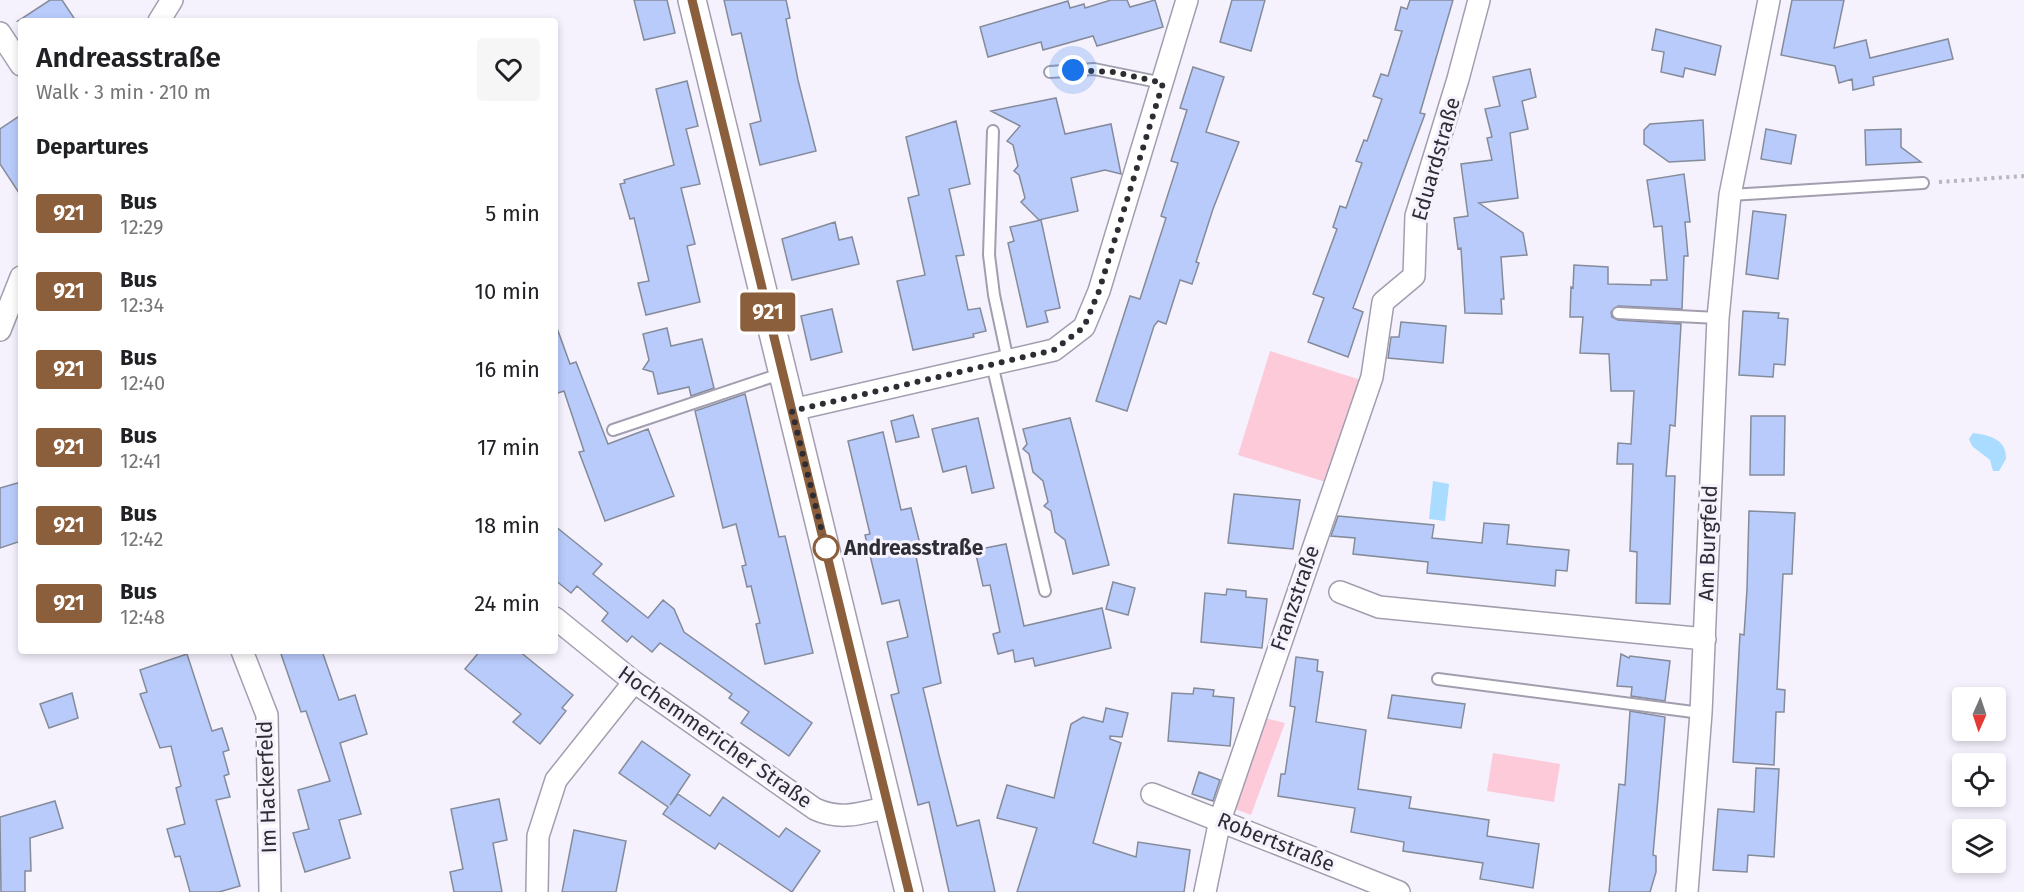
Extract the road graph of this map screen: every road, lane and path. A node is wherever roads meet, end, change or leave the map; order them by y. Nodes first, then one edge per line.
1 (172, 0) edge
2 (692, 0) edge
3 (1187, 0) edge
4 (1479, 0) edge
5 (1769, 0) edge
6 (161, 18) edge
7 (0, 33) edge
8 (18, 60) edge
9 (1050, 72) dead end
10 (1163, 83) junction
11 (993, 131) dead end
12 (2024, 176) edge
13 (1923, 183) joint
14 (1730, 195) junction
15 (18, 285) edge
16 (1618, 313) dead end
17 (1718, 318) junction
18 (0, 330) edge
19 (1000, 363) junction
20 (783, 373) junction
21 (1372, 377) joint
22 (792, 411) junction
23 (613, 430) dead end
24 (1045, 591) dead end
25 (1340, 592) dead end
26 (558, 620) edge
27 (1705, 639) junction
28 (243, 654) edge
29 (1438, 680) dead end
30 (634, 682) junction
31 (1701, 713) junction
32 (1152, 794) dead end
33 (888, 807) junction
34 (1220, 820) junction
35 (270, 892) edge
36 (537, 892) edge
37 (909, 892) edge
38 (1205, 892) edge
39 (1399, 892) edge
40 (1687, 892) edge

1 - 6 street
2 - 20 street
3 - 10 street
4 - 21 street, Eduardstraße
5 - 14 street, Am Burgfeld
7 - 8 street
9 - 10 lane
10 - 19 street
11 - 19 lane
12 - 13 path
13 - 14 lane
14 - 17 street, Am Burgfeld
15 - 18 street
16 - 17 lane
17 - 27 street, Am Burgfeld
19 - 22 street
19 - 24 lane
20 - 22 street
20 - 23 lane
21 - 34 street, Franzstraße
22 - 33 street
25 - 27 street, Franzstraße
26 - 30 street, Hochemmericher Straße
27 - 31 street, Am Burgfeld
28 - 35 street, Im Hackerfeld
29 - 31 lane
30 - 33 street, Hochemmericher Straße
30 - 36 street
31 - 40 street, Am Burgfeld
32 - 34 street, Robertstraße
33 - 37 street
34 - 38 street, Franzstraße
34 - 39 street, Robertstraße

